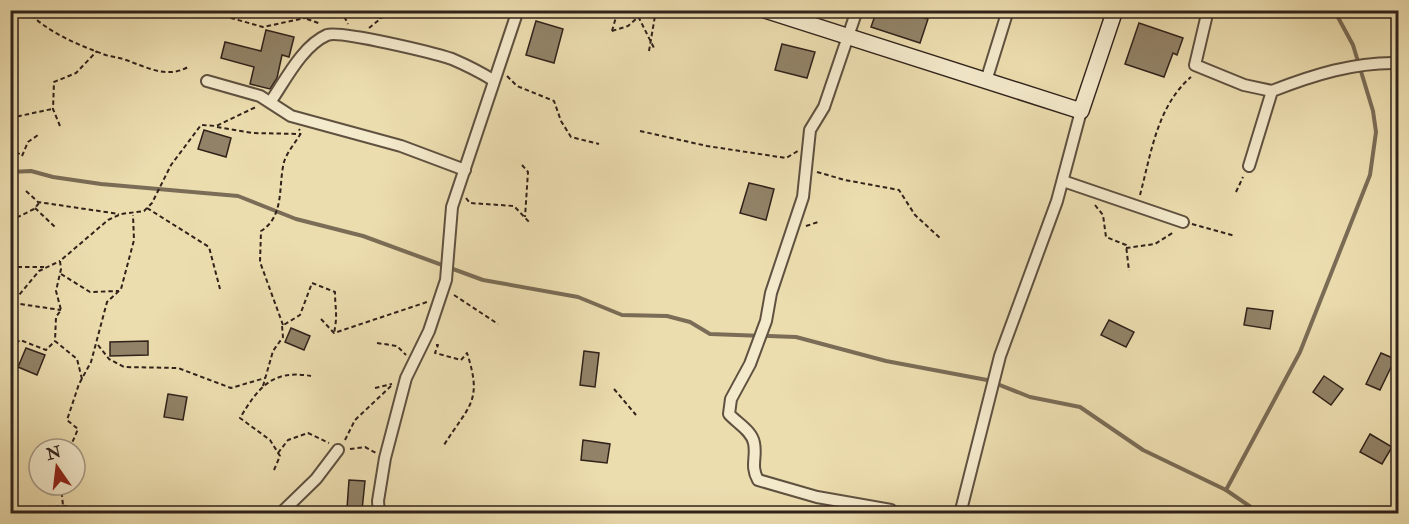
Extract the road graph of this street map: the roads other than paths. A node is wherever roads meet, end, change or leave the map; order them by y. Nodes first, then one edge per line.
1 (518, 10) edge
2 (765, 10) edge
3 (857, 10) edge
4 (1008, 10) edge
5 (1115, 10) edge
6 (1208, 10) edge
7 (847, 37) junction
8 (1398, 63) edge
9 (493, 80) junction
10 (207, 81) dead end
11 (986, 81) junction
12 (1272, 91) junction
13 (267, 101) junction
14 (1081, 111) junction
15 (1249, 166) road end
16 (465, 170) junction
17 (1063, 181) junction
18 (1184, 222) road end
19 (338, 450) road end
20 (891, 510) junction
21 (280, 513) edge
22 (379, 513) edge
23 (880, 513) edge
24 (917, 513) edge
25 (960, 513) edge

1 - 9 street
2 - 7 street
3 - 7 street
4 - 11 street
5 - 14 street
6 - 12 street
7 - 11 street
7 - 20 street
8 - 12 street
9 - 13 street
9 - 16 street
10 - 13 street
11 - 14 street
12 - 15 street
13 - 16 street
14 - 17 street
16 - 22 street
17 - 18 street
17 - 25 street
19 - 21 street
20 - 23 street
20 - 24 street

